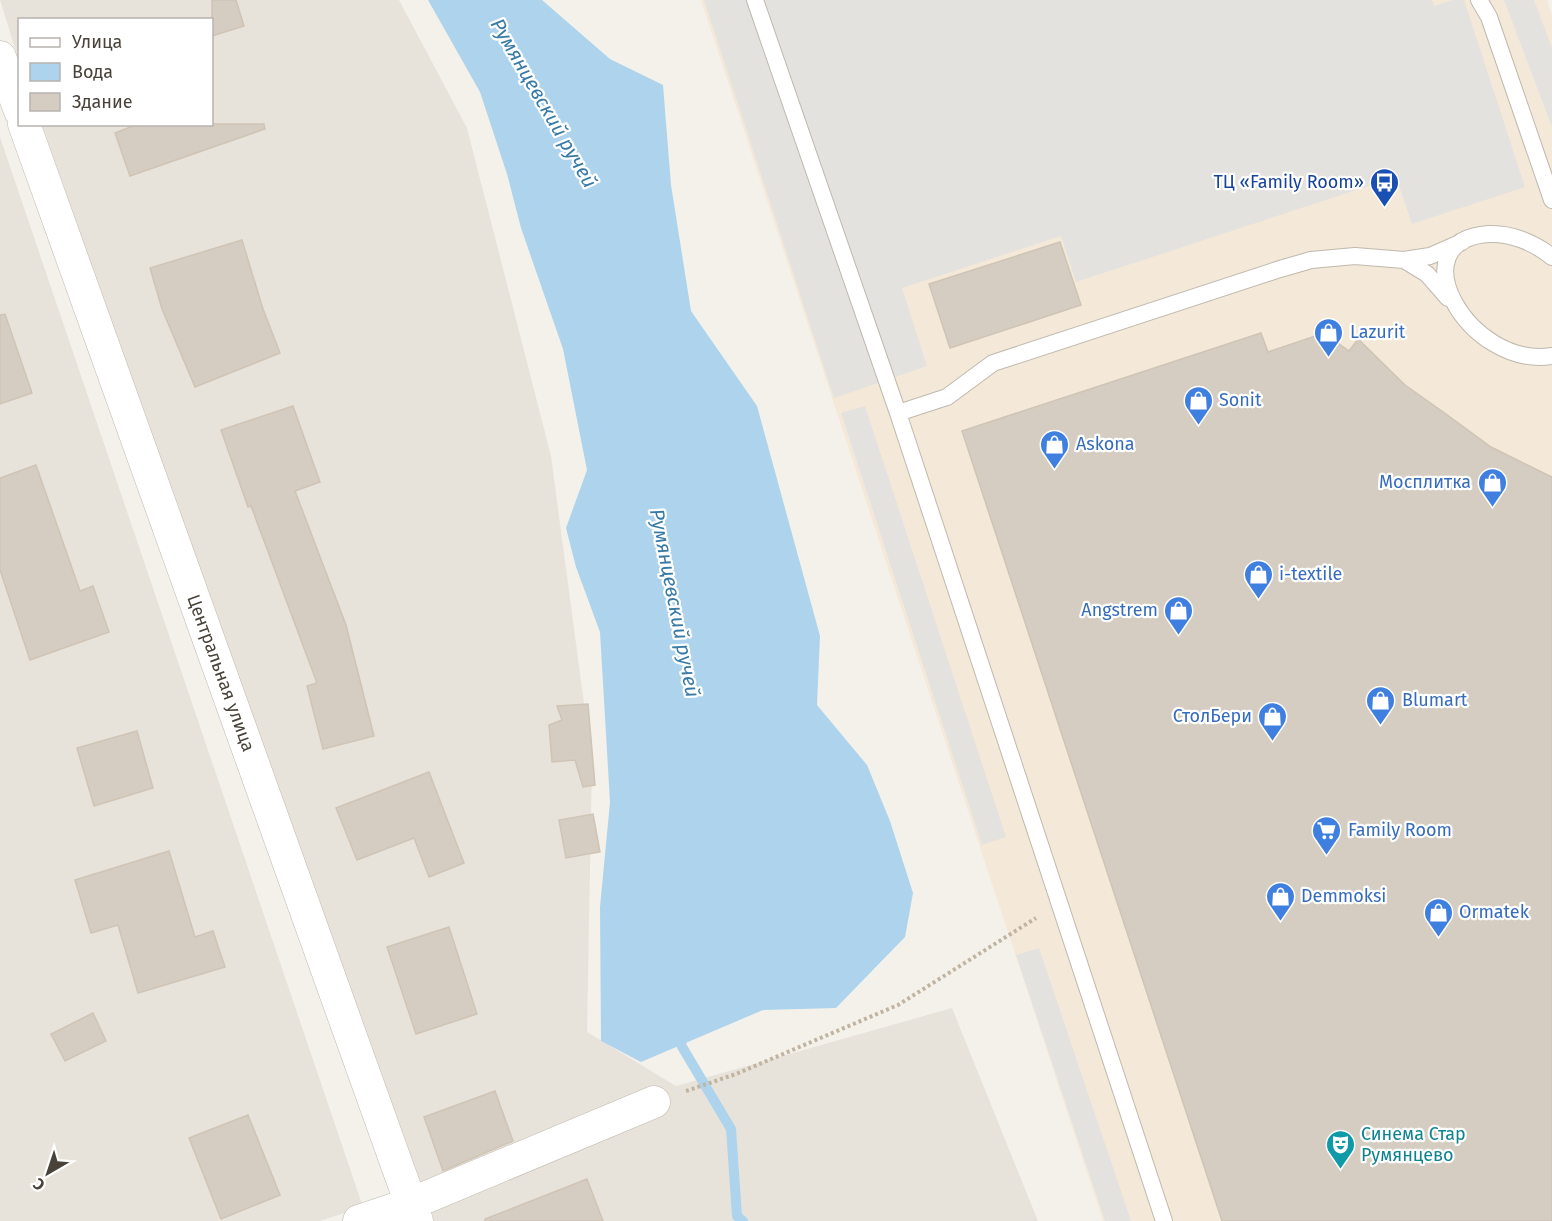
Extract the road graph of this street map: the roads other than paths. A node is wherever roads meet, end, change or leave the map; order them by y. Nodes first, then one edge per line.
1 (755, 0) edge
2 (1479, 0) edge
3 (0, 57) edge
4 (18, 106) edge
5 (25, 126) edge
6 (1552, 200) edge
7 (1462, 242) junction
8 (1552, 257) edge
9 (1404, 260) junction
10 (1453, 304) junction
11 (1522, 356) junction
12 (1552, 356) edge
13 (1552, 370) edge
14 (898, 413) junction
15 (654, 1102) road end
16 (413, 1212) edge
17 (360, 1221) edge
18 (1164, 1221) edge

1 - 14 lane
2 - 6 lane
3 - 4 street
5 - 16 street, Центральная улица
7 - 8 lane
7 - 9 lane
7 - 10 lane
9 - 10 lane
9 - 14 lane
10 - 11 lane
11 - 12 lane
11 - 13 lane
14 - 18 lane
15 - 16 street
16 - 17 street

